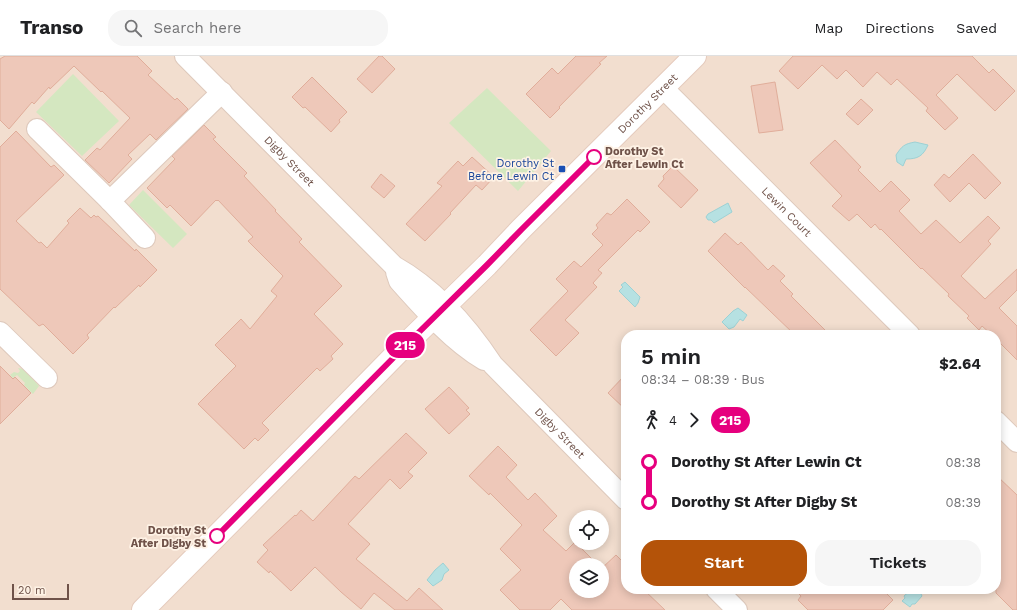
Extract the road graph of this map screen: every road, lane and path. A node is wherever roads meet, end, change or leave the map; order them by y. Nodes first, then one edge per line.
1 (185, 56) edge
2 (695, 56) edge
3 (663, 88) junction
4 (222, 92) junction
5 (37, 129) dead end
6 (110, 201) junction
7 (145, 238) dead end
8 (440, 312) junction
9 (905, 330) edge
10 (0, 332) edge
11 (47, 378) dead end
12 (1001, 426) edge
13 (1017, 442) edge
14 (621, 495) edge
15 (721, 594) edge
16 (143, 610) edge
17 (737, 610) edge

1 - 4 street, Digby Street
2 - 3 main road, Dorothy Street
3 - 8 main road, Dorothy Street
3 - 9 street, Lewin Court
4 - 6 street
4 - 8 street, Digby Street
5 - 6 street
6 - 7 street
8 - 14 street, Digby Street
8 - 16 main road, Dorothy Street
10 - 11 street
12 - 13 street
15 - 17 street

